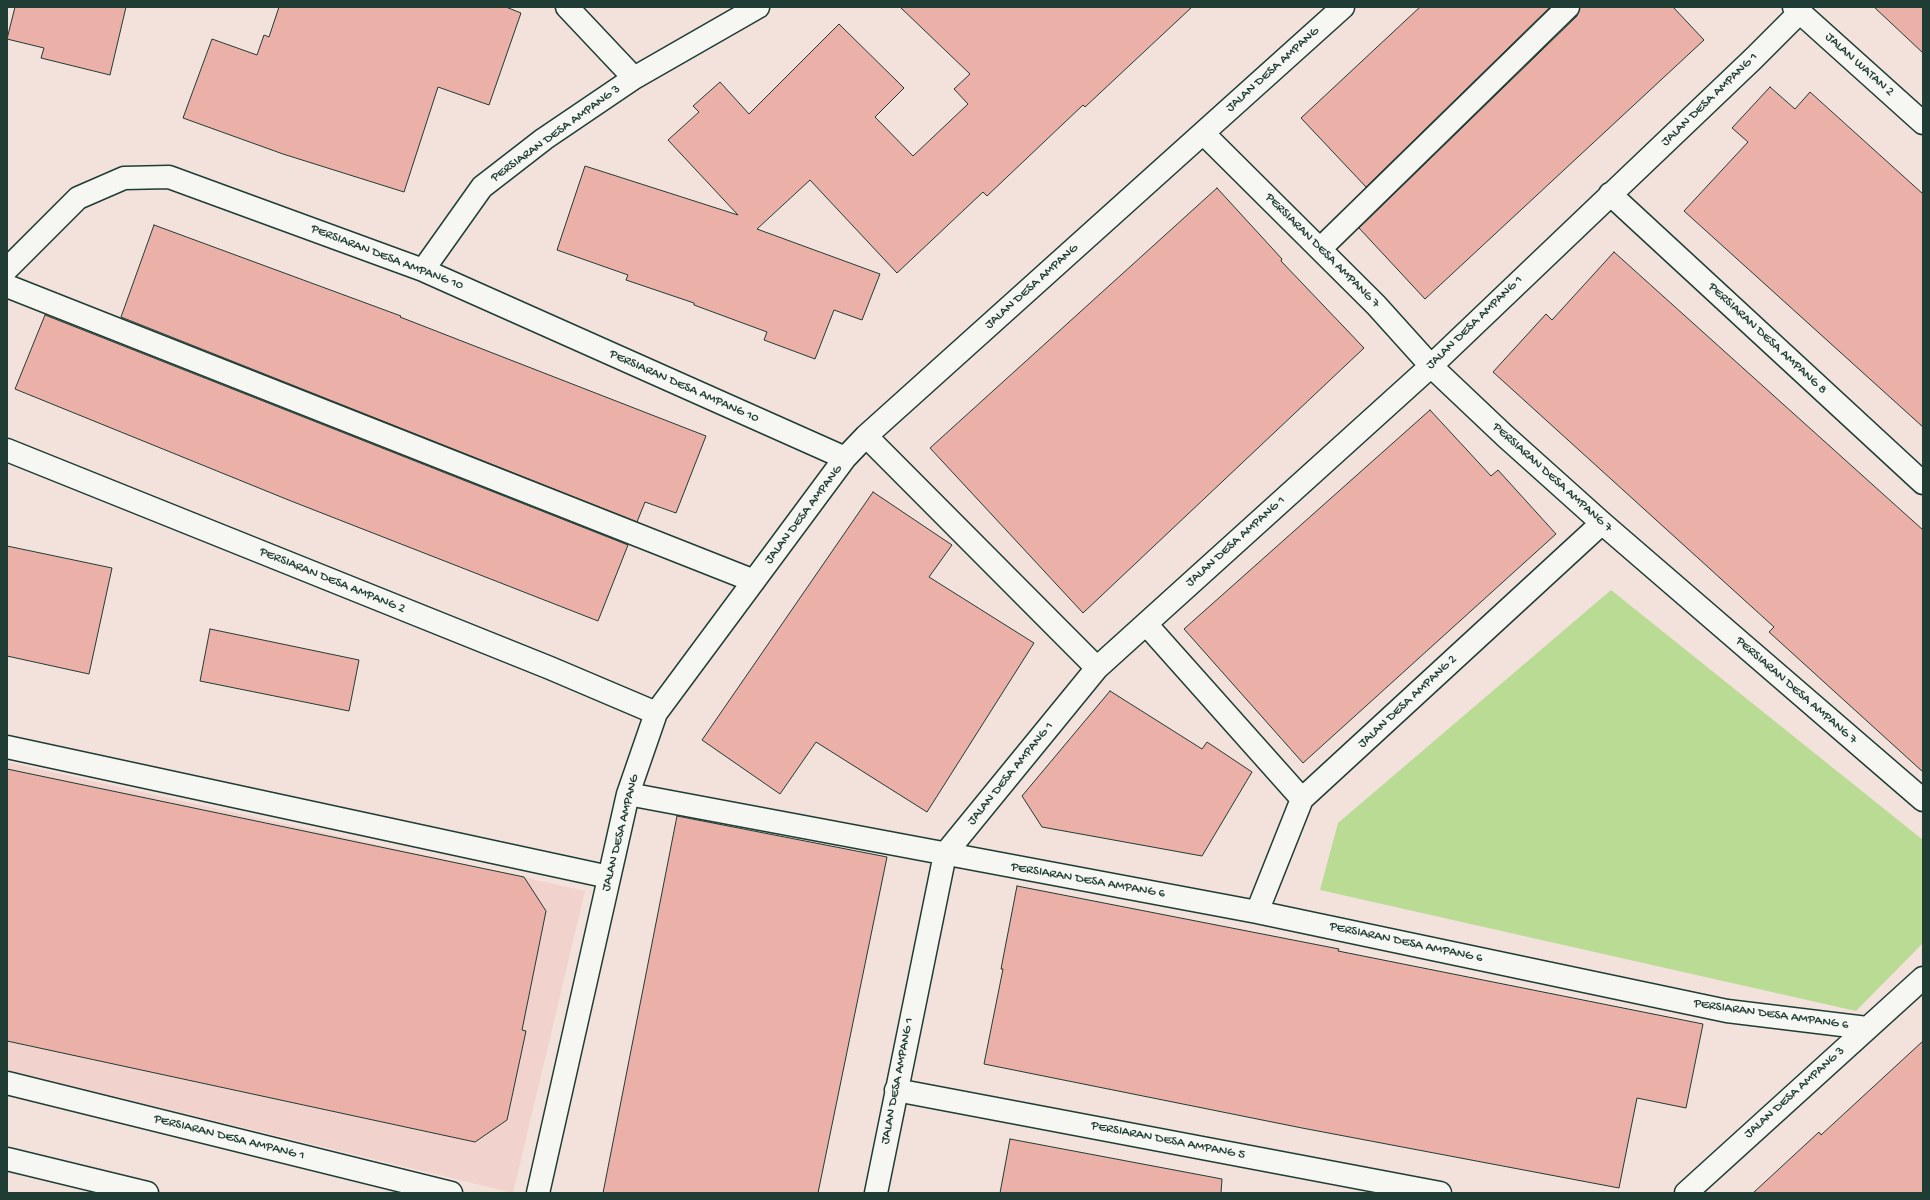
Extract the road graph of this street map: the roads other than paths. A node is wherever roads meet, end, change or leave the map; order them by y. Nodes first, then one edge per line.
1 (567, 7) edge
2 (758, 7) edge
3 (1343, 7) edge
4 (1568, 7) edge
5 (1797, 9) edge
6 (634, 78) junction
7 (1923, 123) edge
8 (1203, 133) junction
9 (1610, 194) junction
10 (1320, 248) junction
11 (7, 269) edge
12 (423, 270) junction
13 (7, 286) edge
14 (1431, 366) junction
15 (866, 436) junction
16 (7, 450) edge
17 (845, 458) junction
18 (1923, 483) edge
19 (1602, 523) junction
20 (754, 581) junction
21 (1146, 624) junction
22 (1097, 668) junction
23 (656, 713) junction
24 (7, 747) edge
25 (628, 794) junction
26 (1302, 799) junction
27 (1923, 800) edge
28 (945, 854) junction
29 (610, 877) junction
30 (1256, 912) junction
31 (1923, 978) edge
32 (1867, 1028) junction
33 (7, 1083) edge
34 (896, 1090) junction
35 (7, 1159) edge
36 (147, 1193) edge
37 (451, 1193) edge
38 (538, 1193) edge
39 (876, 1193) edge
40 (1440, 1193) edge
41 (1686, 1193) edge

1 - 6 main road, PERSIARAN DESA AMPANG 3
2 - 6 main road, PERSIARAN DESA AMPANG 3
3 - 8 main road, JALAN DESA AMPANG
4 - 10 main road
5 - 7 main road, JALAN WATAN 2
5 - 9 main road, JALAN DESA AMPANG 1
6 - 12 main road, PERSIARAN DESA AMPANG 3
8 - 10 main road, PERSIARAN DESA AMPANG 7
8 - 15 main road, JALAN DESA AMPANG
9 - 14 main road, JALAN DESA AMPANG 1
9 - 18 main road, PERSIARAN DESA AMPANG 8
10 - 14 main road, PERSIARAN DESA AMPANG 7
11 - 12 main road, PERSIARAN DESA AMPANG 10
12 - 17 main road, PERSIARAN DESA AMPANG 10
13 - 20 main road
14 - 19 main road, PERSIARAN DESA AMPANG 7
14 - 21 main road, JALAN DESA AMPANG 1
15 - 17 main road, JALAN DESA AMPANG
15 - 22 main road
16 - 23 main road, PERSIARAN DESA AMPANG 2
17 - 20 main road, JALAN DESA AMPANG
19 - 26 main road, JALAN DESA AMPANG 2
19 - 27 main road, PERSIARAN DESA AMPANG 7
20 - 23 main road, JALAN DESA AMPANG
21 - 22 main road, JALAN DESA AMPANG 1
21 - 26 main road
22 - 28 main road, JALAN DESA AMPANG 1
23 - 25 main road, JALAN DESA AMPANG
24 - 29 main road
25 - 28 main road, PERSIARAN DESA AMPANG 6
25 - 29 main road, JALAN DESA AMPANG
26 - 30 main road, JALAN DESA AMPANG 2
28 - 30 main road, PERSIARAN DESA AMPANG 6
28 - 34 main road, JALAN DESA AMPANG 1
29 - 38 main road, JALAN DESA AMPANG
30 - 32 main road, PERSIARAN DESA AMPANG 6
31 - 32 main road, JALAN DESA AMPANG 3
32 - 41 main road, JALAN DESA AMPANG 3
33 - 37 main road, PERSIARAN DESA AMPANG 1
34 - 39 main road, JALAN DESA AMPANG 1
34 - 40 main road, PERSIARAN DESA AMPANG 5
35 - 36 main road

